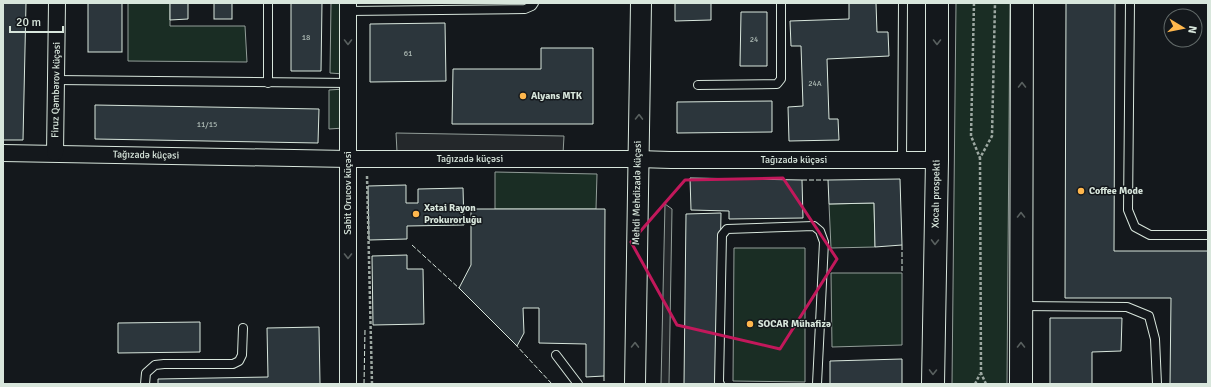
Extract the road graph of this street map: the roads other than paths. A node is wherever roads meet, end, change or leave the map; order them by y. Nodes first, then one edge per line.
1 (57, 3) edge
2 (268, 3) edge
3 (534, 3) edge
4 (640, 3) edge
5 (781, 3) edge
6 (903, 3) edge
7 (937, 3) edge
8 (1022, 3) edge
9 (1130, 3) edge
10 (348, 7) edge
11 (450, 7) edge
12 (56, 80) junction
13 (268, 83) junction
14 (348, 83) junction
15 (698, 85) dead end
16 (3, 153) edge
17 (55, 153) junction
18 (348, 159) junction
19 (638, 159) junction
20 (902, 160) junction
21 (937, 160) junction
22 (1208, 235) edge
23 (1021, 306) junction
24 (243, 328) dead end
25 (556, 355) dead end
26 (145, 384) edge
27 (348, 384) edge
28 (578, 384) edge
29 (635, 384) edge
30 (720, 384) edge
31 (817, 384) edge
32 (933, 384) edge
33 (1020, 384) edge
34 (1157, 384) edge

1 - 12 street, Firuz Qəmbərov küçəsi
2 - 13 lane
3 - 11 lane
19 -> 4 street, Mehdi Mehdizadə küçəsi
5 - 15 lane
6 - 20 lane
7 -> 21 main road, Xocalı prospekti
23 -> 8 main road
9 - 22 lane
10 - 11 lane
10 -> 14 street, Sabit Orucov küçəsi
12 - 13 lane
12 - 17 street, Firuz Qəmbərov küçəsi
13 - 14 lane
14 - 18 street, Sabit Orucov küçəsi
16 - 17 street, Tağızadə küçəsi
17 - 18 street, Tağızadə küçəsi
18 - 19 street, Tağızadə küçəsi
18 -> 27 street, Sabit Orucov küçəsi
19 - 20 street, Tağızadə küçəsi
29 -> 19 street, Mehdi Mehdizadə küçəsi
20 - 21 street, Tağızadə küçəsi
21 -> 32 main road, Xocalı prospekti
33 -> 23 main road
23 - 34 lane
24 - 26 lane
25 - 28 lane
30 - 31 lane

